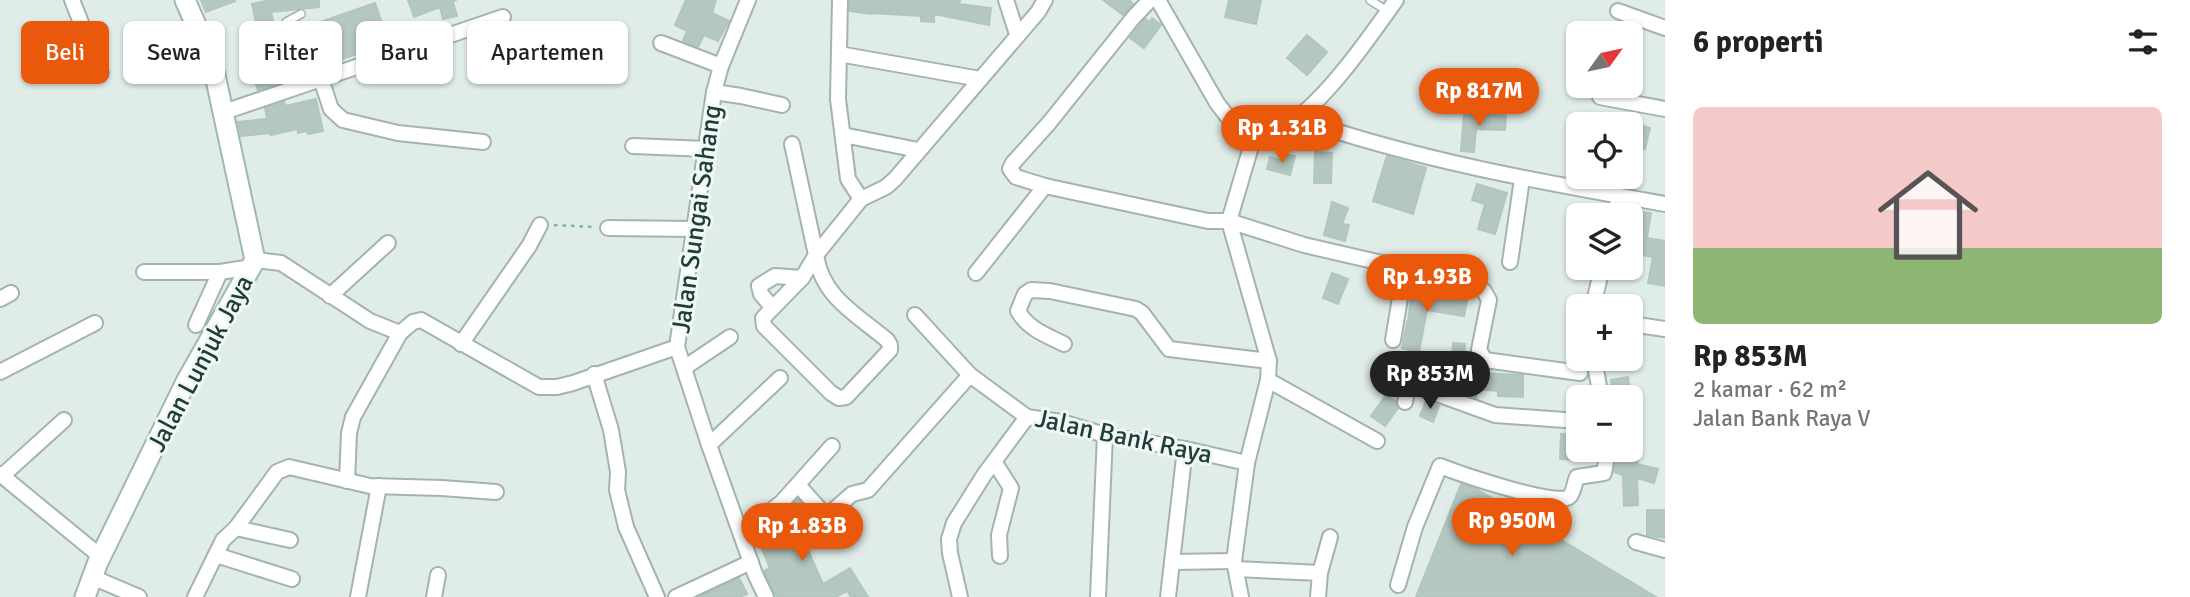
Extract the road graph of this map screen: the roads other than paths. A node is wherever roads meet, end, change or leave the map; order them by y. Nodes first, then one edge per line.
1 (72, 0) edge
2 (186, 0) edge
3 (748, 0) edge
4 (841, 0) edge
5 (1006, 0) edge
6 (1045, 0) edge
7 (1150, 0) edge
8 (1158, 0) edge
9 (1370, 0) edge
10 (1392, 6) edge
11 (1618, 11) dead end
12 (301, 14) dead end
13 (503, 17) dead end
14 (80, 21) edge
15 (288, 21) edge
16 (1665, 28) edge
17 (1017, 34) junction
18 (661, 43) dead end
19 (839, 54) junction
20 (721, 66) junction
21 (342, 72) edge
22 (979, 79) junction
23 (305, 84) edge
24 (323, 84) edge
25 (714, 92) junction
26 (1605, 98) edge
27 (782, 105) dead end
28 (1665, 109) edge
29 (224, 112) junction
30 (1296, 118) junction
31 (843, 135) junction
32 (1252, 140) junction
33 (483, 142) dead end
34 (792, 144) dead end
35 (633, 146) dead end
36 (706, 149) junction
37 (918, 150) junction
38 (1522, 179) junction
39 (1045, 186) junction
40 (1619, 196) junction
41 (861, 199) junction
42 (1618, 203) edge
43 (1665, 204) edge
44 (1229, 221) junction
45 (540, 225) road end
46 (608, 228) road end
47 (694, 229) junction
48 (388, 243) dead end
49 (816, 255) junction
50 (1510, 262) dead end
51 (253, 264) junction
52 (1405, 268) junction
53 (144, 272) dead end
54 (220, 272) junction
55 (976, 273) dead end
56 (802, 278) junction
57 (330, 296) junction
58 (772, 307) junction
59 (915, 314) dead end
60 (95, 323) dead end
61 (196, 325) dead end
62 (1643, 326) edge
63 (1665, 329) edge
64 (400, 333) junction
65 (730, 337) dead end
66 (1393, 340) dead end
67 (461, 344) junction
68 (1064, 344) dead end
69 (677, 347) junction
70 (1269, 361) junction
71 (684, 368) junction
72 (0, 372) edge
73 (1580, 373) dead end
74 (594, 374) junction
75 (970, 375) junction
76 (780, 378) dead end
77 (1268, 380) junction
78 (1405, 402) dead end
79 (1027, 418) junction
80 (64, 420) dead end
81 (1566, 420) edge
82 (1105, 435) junction
83 (1377, 441) dead end
84 (709, 444) junction
85 (832, 446) dead end
86 (1185, 449) junction
87 (1606, 462) edge
88 (995, 463) junction
89 (1247, 463) junction
90 (1, 475) edge
91 (346, 481) junction
92 (798, 485) junction
93 (379, 486) junction
94 (496, 492) dead end
95 (236, 528) junction
96 (741, 534) junction
97 (1331, 537) dead end
98 (290, 540) dead end
99 (1636, 542) dead end
100 (1665, 550) edge
101 (216, 555) junction
102 (100, 556) junction
103 (1000, 556) dead end
104 (751, 562) junction
105 (1172, 562) junction
106 (1235, 565) junction
107 (1320, 573) junction
108 (438, 575) dead end
109 (92, 577) junction
110 (292, 579) dead end
111 (1398, 585) dead end
112 (85, 597) edge
113 (139, 597) edge
114 (195, 597) edge
115 (358, 597) edge
116 (435, 597) edge
117 (657, 597) edge
118 (676, 597) edge
119 (766, 597) edge
120 (960, 597) edge
121 (1098, 597) edge
122 (1168, 597) edge
123 (1241, 597) edge
124 (1318, 597) edge

1 - 14 street
2 - 29 street, Jalan Lunjuk Jaya
3 - 20 street, Jalan Sungai Sahang
4 - 19 street
5 - 17 street
6 - 17 street
7 - 39 street
8 - 32 street
9 - 10 lane
10 - 30 street
11 - 16 street
12 - 15 lane
13 - 21 street
17 - 22 street
18 - 20 street
19 - 22 street
19 - 31 street
20 - 25 street, Jalan Sungai Sahang
22 - 37 street
23 - 29 street
24 - 33 street
25 - 27 street
25 - 36 street, Jalan Sungai Sahang
26 - 28 street
29 - 51 street, Jalan Lunjuk Jaya
30 - 32 street
30 - 38 street
31 - 37 street
31 - 41 street
32 - 44 street
34 - 49 street
35 - 36 street
36 - 47 street, Jalan Sungai Sahang
37 - 41 street
38 - 40 street
38 - 50 street
39 - 44 street
39 - 55 street
40 - 42 street
40 - 43 street
41 - 49 street
44 - 52 street
44 - 70 street
45 - 67 street
46 - 47 street
47 - 69 street, Jalan Sungai Sahang
48 - 57 street
49 - 56 street
49 - 58 street
51 - 54 street
51 - 57 street
51 - 102 street, Jalan Lunjuk Jaya
52 - 66 street
52 - 73 street
53 - 54 street
54 - 61 street
56 - 58 street
56 - 58 street
57 - 64 street
59 - 75 street, Jalan Bank Raya
60 - 72 street
62 - 63 street
64 - 67 street
64 - 91 street
65 - 71 street
67 - 74 street
68 - 70 street
69 - 71 street, Jalan Sungai Sahang
69 - 74 street
70 - 77 street
71 - 84 street, Jalan Sungai Sahang
74 - 117 street
75 - 79 street, Jalan Bank Raya
75 - 92 street
76 - 84 street
77 - 83 street
77 - 89 street
78 - 81 street
79 - 82 street, Jalan Bank Raya
79 - 88 street
80 - 90 street
82 - 86 street, Jalan Bank Raya
82 - 121 street
84 - 96 street, Jalan Sungai Sahang
85 - 92 street
86 - 89 street, Jalan Bank Raya
86 - 105 street
87 - 111 street
88 - 103 street
88 - 120 street
89 - 106 street
90 - 102 street
91 - 93 street
91 - 95 street
92 - 96 street
93 - 94 street
93 - 115 street
95 - 98 street
95 - 101 street
96 - 104 street, Jalan Sungai Sahang
97 - 107 street
99 - 100 street
101 - 110 street
101 - 114 street
102 - 109 street, Jalan Lunjuk Jaya
104 - 118 street
104 - 119 street, Jalan Sungai Sahang
105 - 106 street
105 - 122 street
106 - 107 street
106 - 123 street
107 - 124 street
108 - 116 street
109 - 112 street, Jalan Lunjuk Jaya
109 - 113 street

